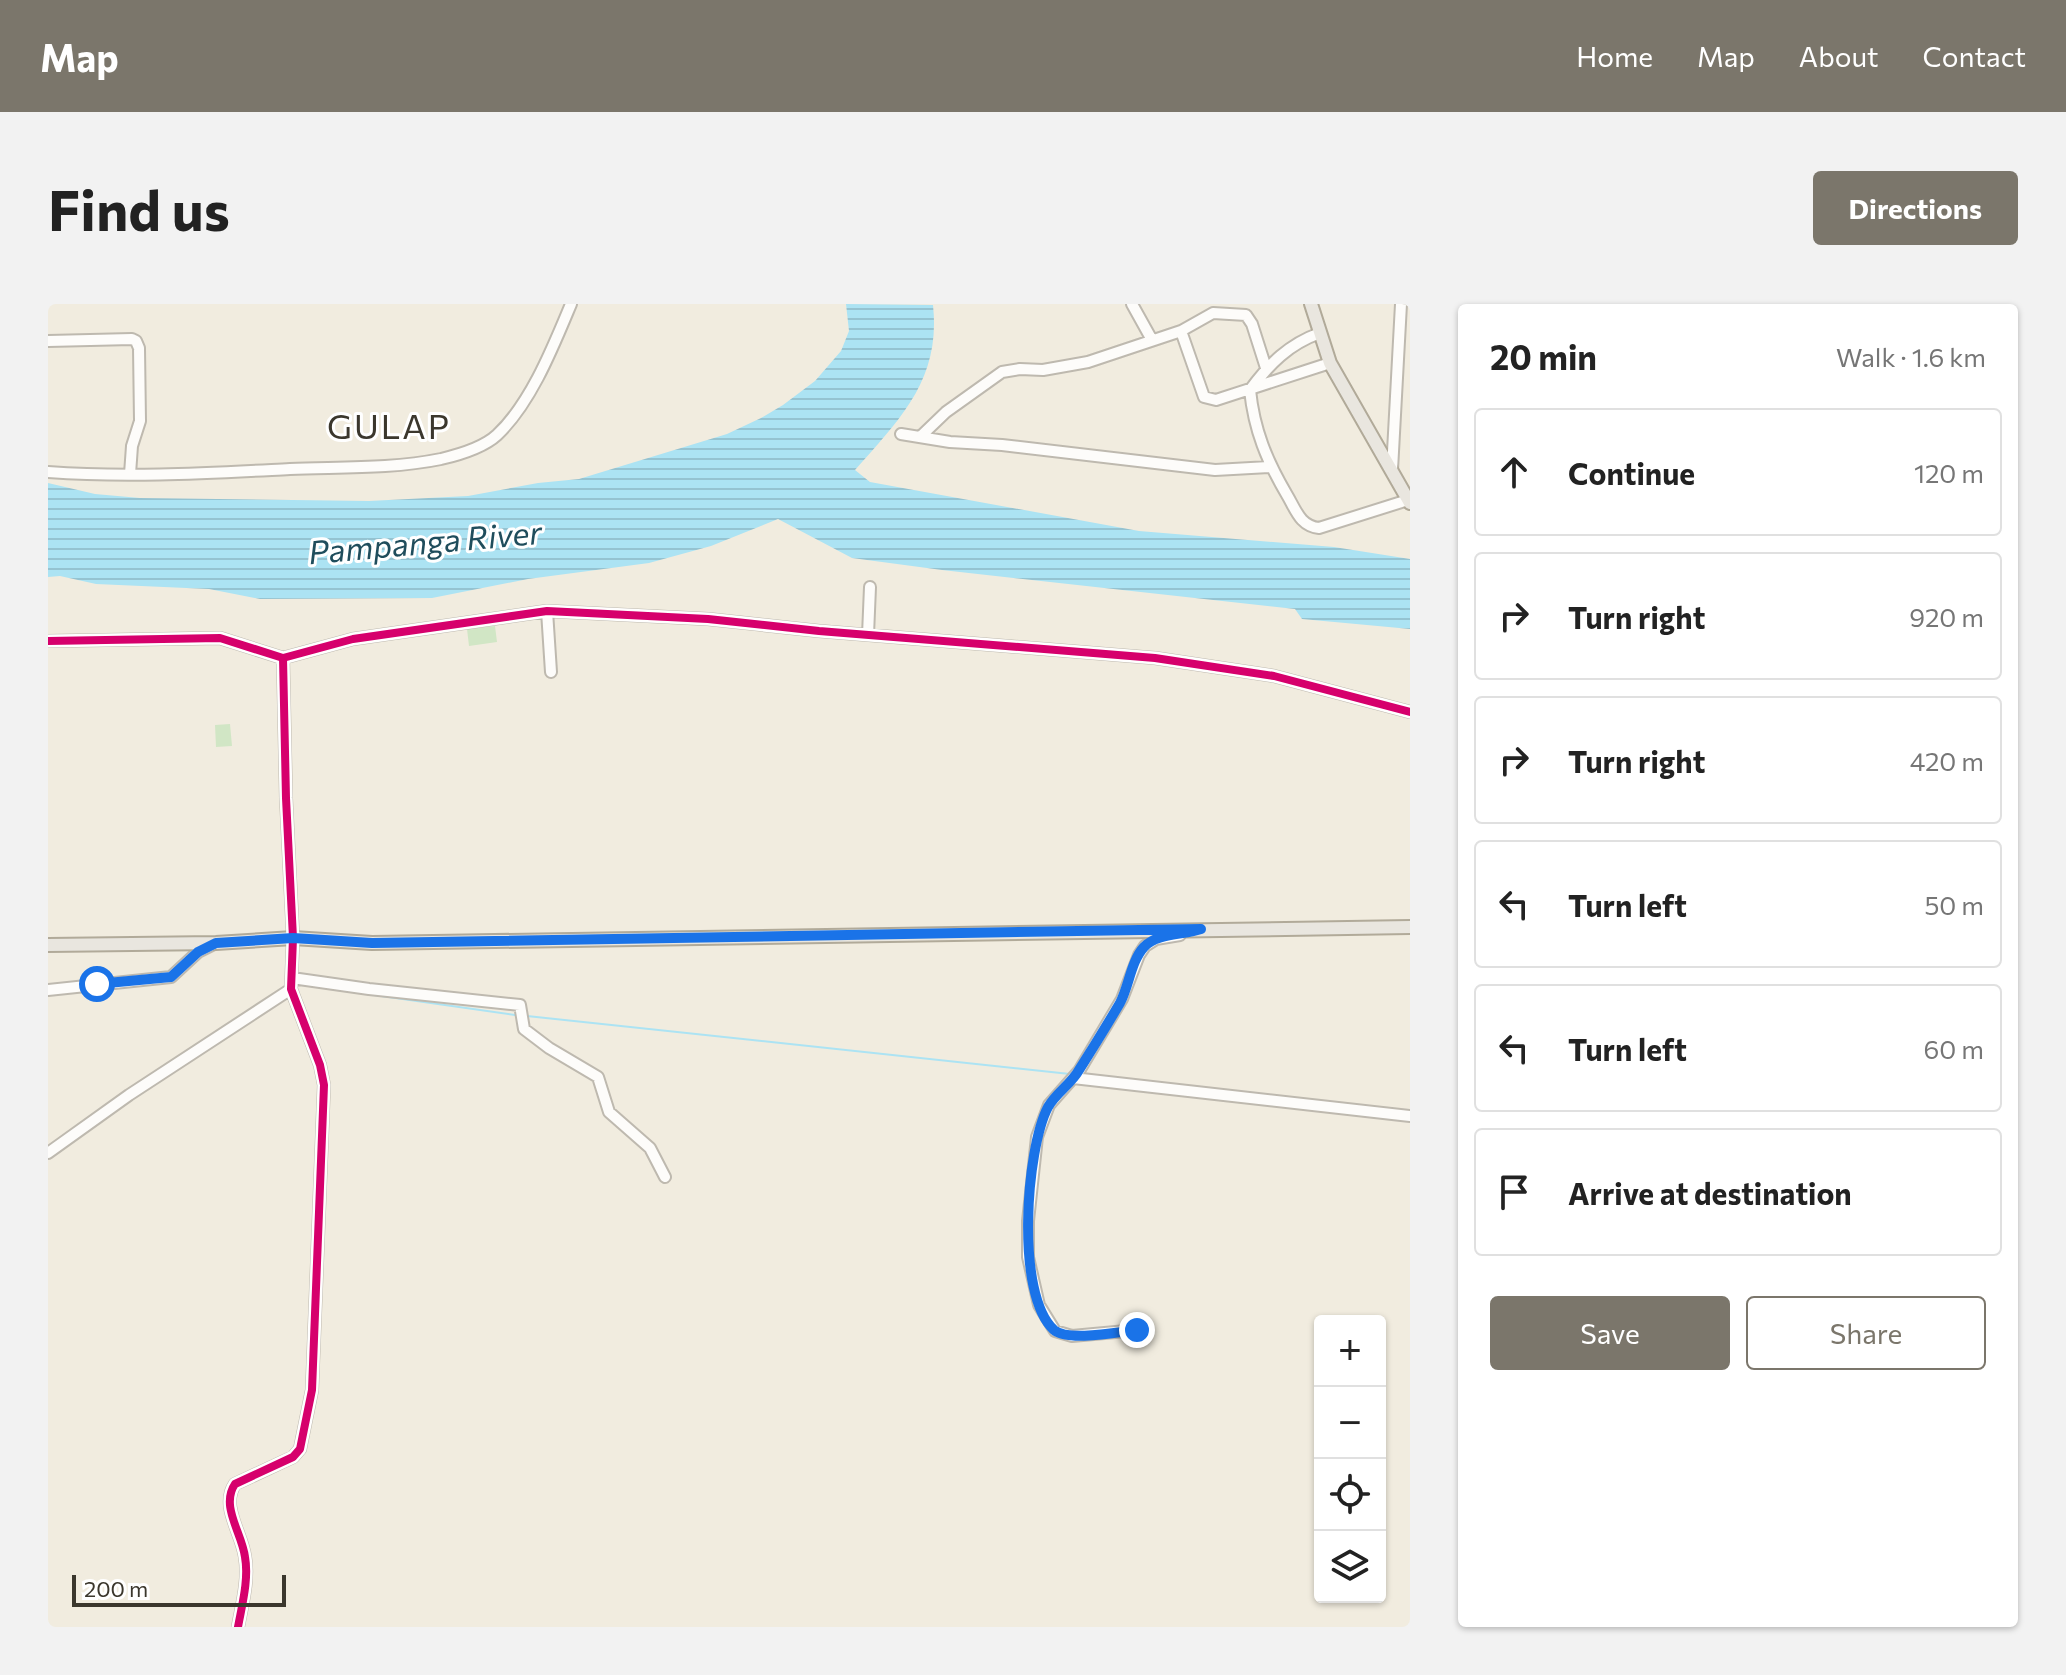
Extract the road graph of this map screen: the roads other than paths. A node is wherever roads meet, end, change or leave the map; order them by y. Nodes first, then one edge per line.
1 (571, 304) edge
2 (1132, 304) edge
3 (1311, 304) edge
4 (1401, 304) edge
5 (1181, 331) junction
6 (1320, 333) junction
7 (1152, 340) junction
8 (48, 341) edge
9 (1330, 363) junction
10 (1266, 368) junction
11 (1250, 390) junction
12 (901, 434) dead end
13 (921, 436) junction
14 (1269, 467) junction
15 (1392, 470) junction
16 (48, 472) edge
17 (130, 474) junction
18 (1409, 501) edge
19 (870, 587) dead end
20 (547, 611) junction
21 (868, 635) junction
22 (48, 641) edge
23 (283, 658) junction
24 (551, 672) dead end
25 (1410, 712) edge
26 (1410, 927) edge
27 (1201, 929) junction
28 (293, 938) junction
29 (216, 943) junction
30 (48, 945) edge
31 (291, 984) junction
32 (48, 990) edge
33 (1076, 1075) junction
34 (1410, 1116) edge
35 (48, 1153) edge
36 (665, 1177) dead end
37 (1137, 1330) dead end
38 (238, 1627) edge

1 - 17 street
2 - 7 street
3 - 6 main road
4 - 15 street
5 - 7 street
5 - 10 street
5 - 11 street
6 - 9 main road
6 - 10 street
7 - 13 street
8 - 17 street
9 - 11 street
9 - 15 main road
10 - 11 street
11 - 14 street
12 - 13 street
13 - 14 street
14 - 18 street
15 - 18 main road
16 - 17 street
19 - 21 street
20 - 21 street
20 - 23 street
20 - 24 street
21 - 25 street
22 - 23 street
23 - 28 street
26 - 27 main road
27 - 28 main road
27 - 33 street
28 - 29 main road
28 - 31 street
29 - 30 main road
29 - 32 street
31 - 35 street
31 - 36 street
31 - 38 street
33 - 34 street
33 - 37 street

